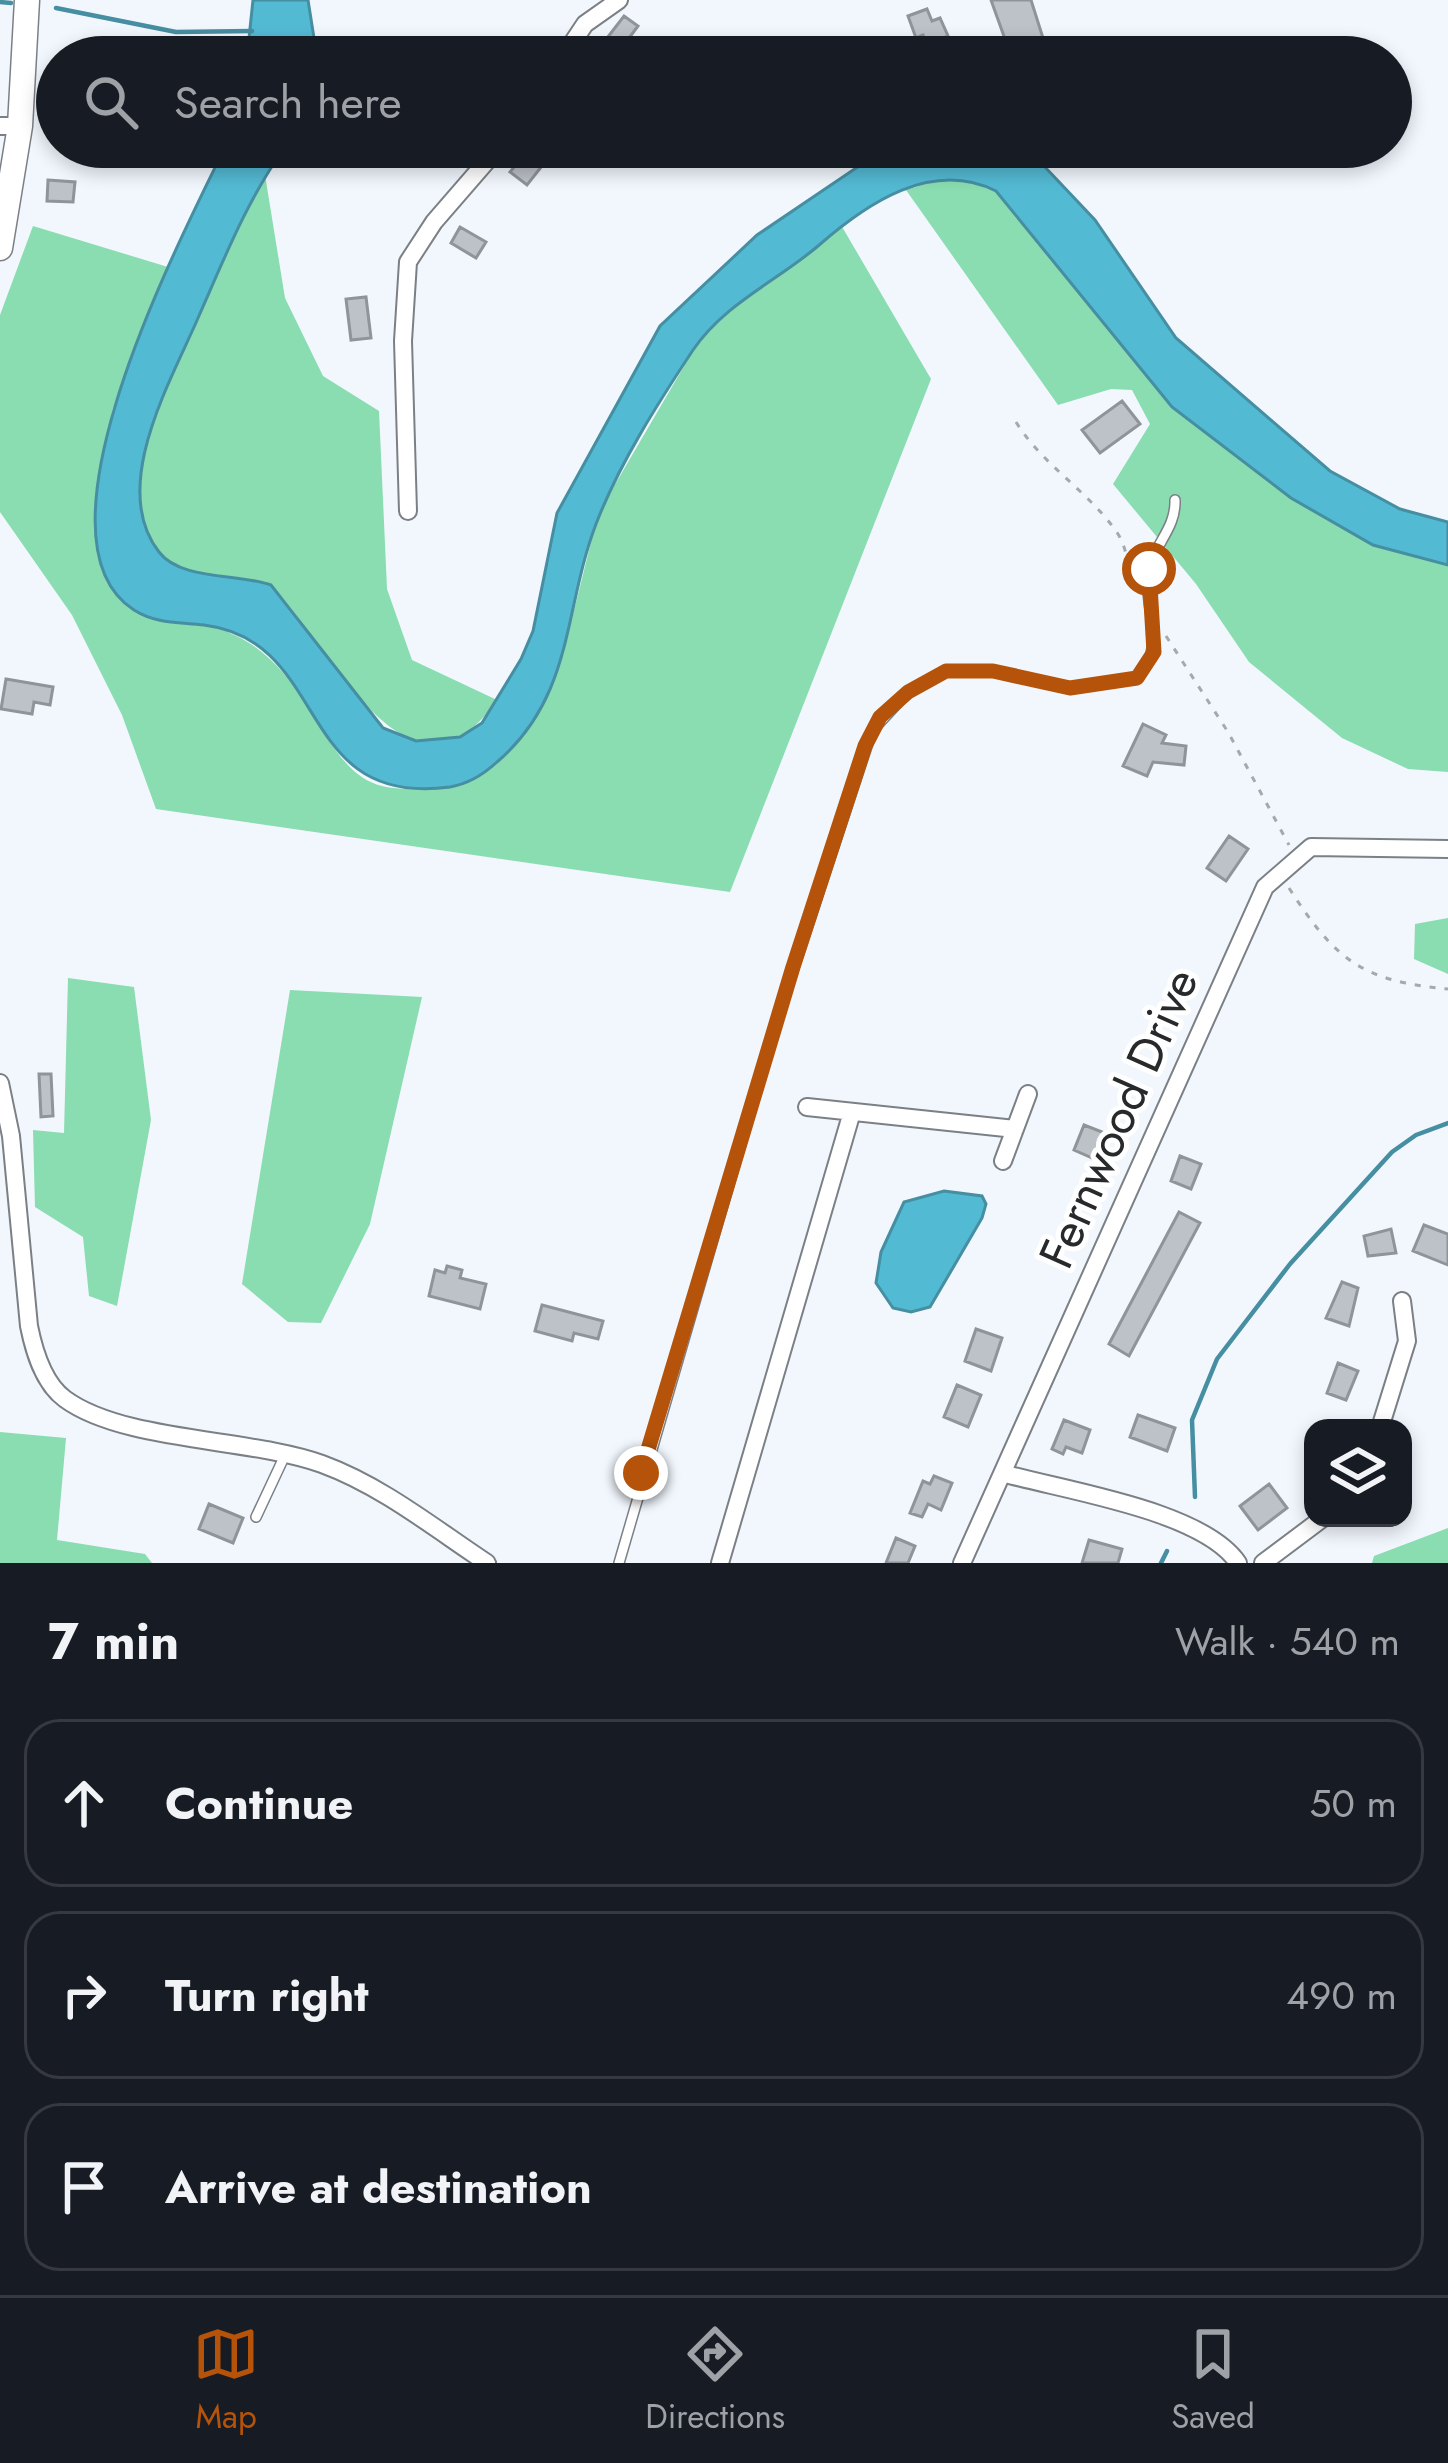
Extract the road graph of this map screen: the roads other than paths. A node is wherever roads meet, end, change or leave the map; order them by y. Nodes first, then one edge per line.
1 (27, 0) edge
2 (619, 0) edge
3 (577, 36) edge
4 (10, 126) edge
5 (482, 168) edge
6 (0, 248) edge
7 (1175, 500) dead end
8 (408, 511) dead end
9 (1448, 849) edge
10 (0, 1083) edge
11 (1028, 1094) dead end
12 (807, 1107) dead end
13 (852, 1112) junction
14 (1016, 1130) junction
15 (1003, 1161) dead end
16 (0, 1217) edge
17 (20, 1222) junction
18 (1402, 1301) dead end
19 (1383, 1419) edge
20 (286, 1453) junction
21 (1006, 1474) junction
22 (256, 1517) dead end
23 (1311, 1527) edge
24 (487, 1563) edge
25 (619, 1563) edge
26 (720, 1563) edge
27 (962, 1563) edge
28 (1238, 1563) edge
29 (1263, 1563) edge

1 - 4 main road
2 - 3 street
4 - 6 main road
5 - 8 street
7 - 25 lane
9 - 21 street, Fernwood Drive
10 - 17 street
11 - 14 street
12 - 13 street
13 - 14 street
13 - 26 street
14 - 15 street
16 - 17 lane
17 - 20 street
18 - 19 street
20 - 22 lane
20 - 24 street
21 - 27 street, Fernwood Drive
21 - 28 street
23 - 29 street

